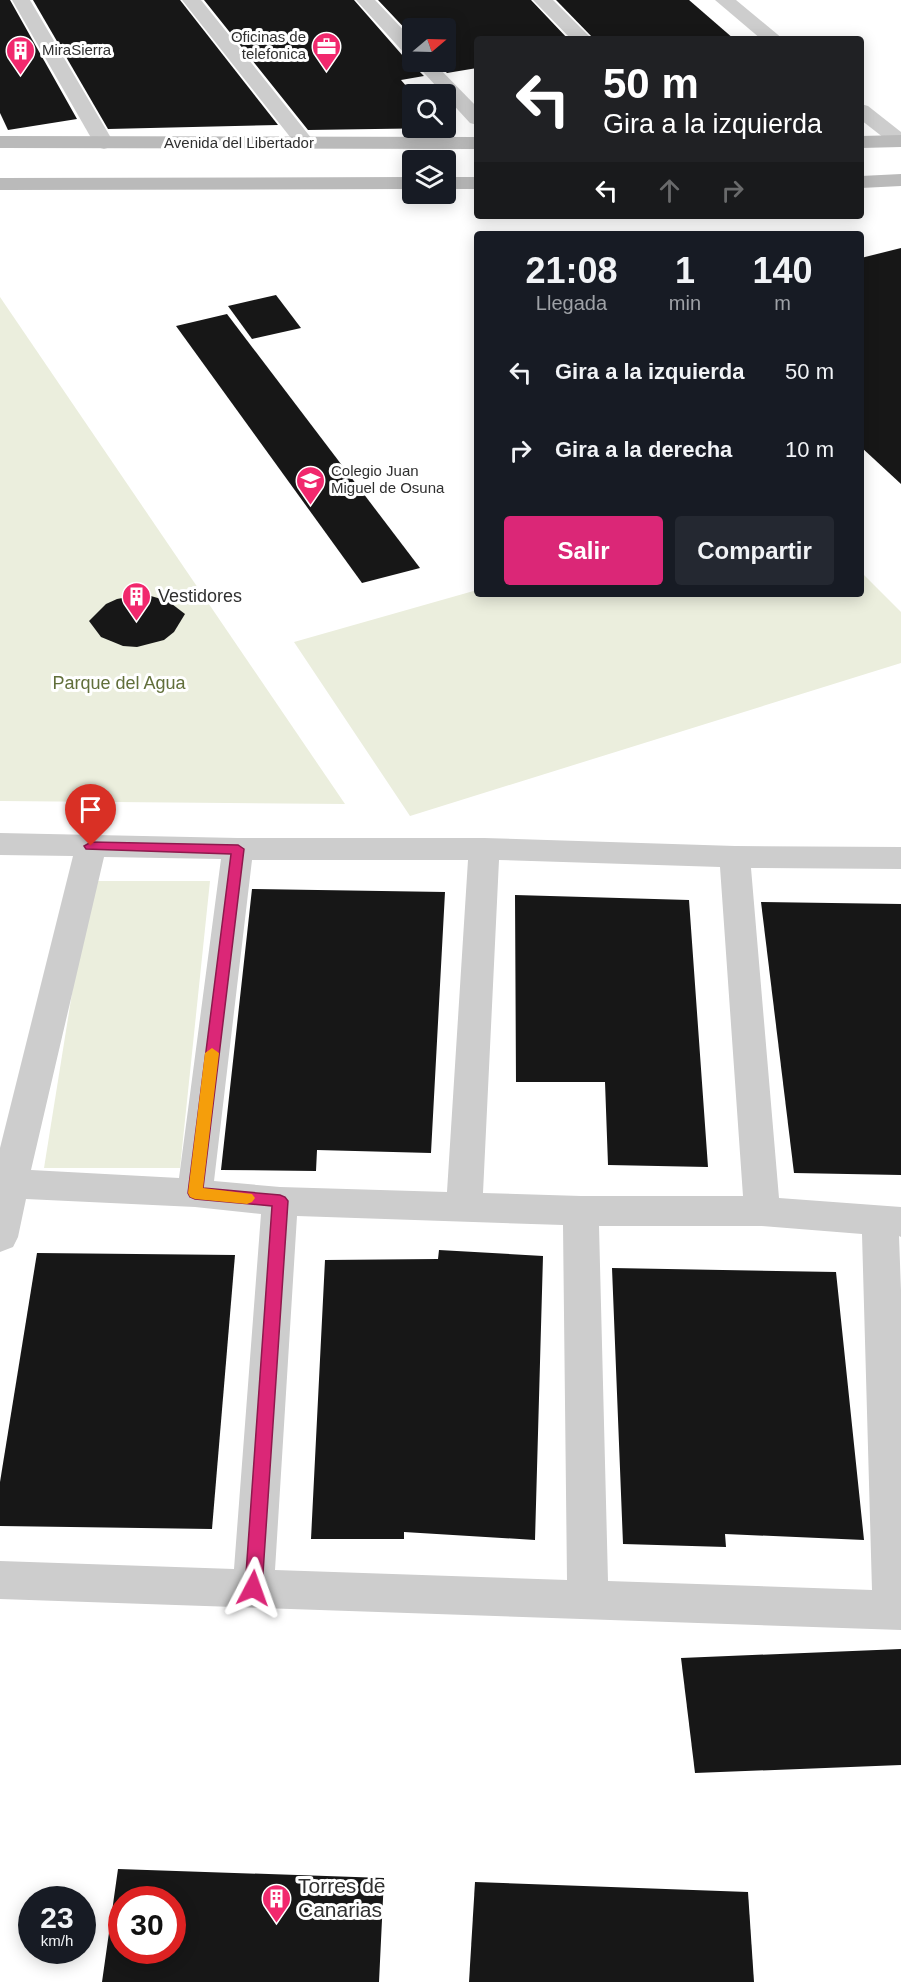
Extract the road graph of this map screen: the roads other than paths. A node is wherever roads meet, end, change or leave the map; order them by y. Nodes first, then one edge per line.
1 (21, 0) edge
2 (191, 0) edge
3 (365, 0) edge
4 (542, 0) edge
5 (724, 0) edge
6 (579, 36) edge
7 (769, 36) edge
8 (402, 39) edge
9 (432, 72) edge
10 (864, 112) edge
11 (474, 116) edge
12 (900, 141) edge
13 (0, 142) edge
14 (104, 142) junction
15 (864, 142) edge
16 (304, 143) junction
17 (474, 143) edge
18 (901, 164) edge
19 (901, 180) edge
20 (868, 182) edge
21 (402, 183) edge
22 (456, 183) edge
23 (474, 183) edge
24 (0, 184) edge
25 (0, 844) edge
26 (91, 846) junction
27 (238, 849) junction
28 (484, 849) junction
29 (735, 857) junction
30 (901, 858) edge
31 (5, 1183) edge
32 (195, 1193) junction
33 (280, 1201) junction
34 (464, 1207) junction
35 (581, 1211) junction
36 (762, 1211) junction
37 (891, 1222) edge
38 (0, 1237) edge
39 (0, 1580) edge
40 (253, 1588) junction
41 (588, 1599) junction
42 (897, 1610) edge

1 - 14 street
2 - 16 street
3 - 8 street
4 - 6 street
5 - 7 street
9 - 11 street
10 - 12 street
12 - 15 main road
13 - 14 main road, Avenida del Libertador
14 - 16 main road, Avenida del Libertador
16 - 17 main road, Avenida del Libertador
18 - 20 main road
19 - 20 main road
21 - 24 main road
22 - 23 main road
25 - 26 street
26 - 27 street
26 - 31 street
27 - 28 street
27 - 32 street
28 - 29 street
28 - 34 street
29 - 30 street
29 - 36 street
31 - 32 street
31 - 38 street
32 - 33 street
33 - 34 street
33 - 40 street
34 - 35 street
35 - 36 street
35 - 41 street
36 - 37 street
37 - 42 street
39 - 40 street
40 - 41 street
41 - 42 street

